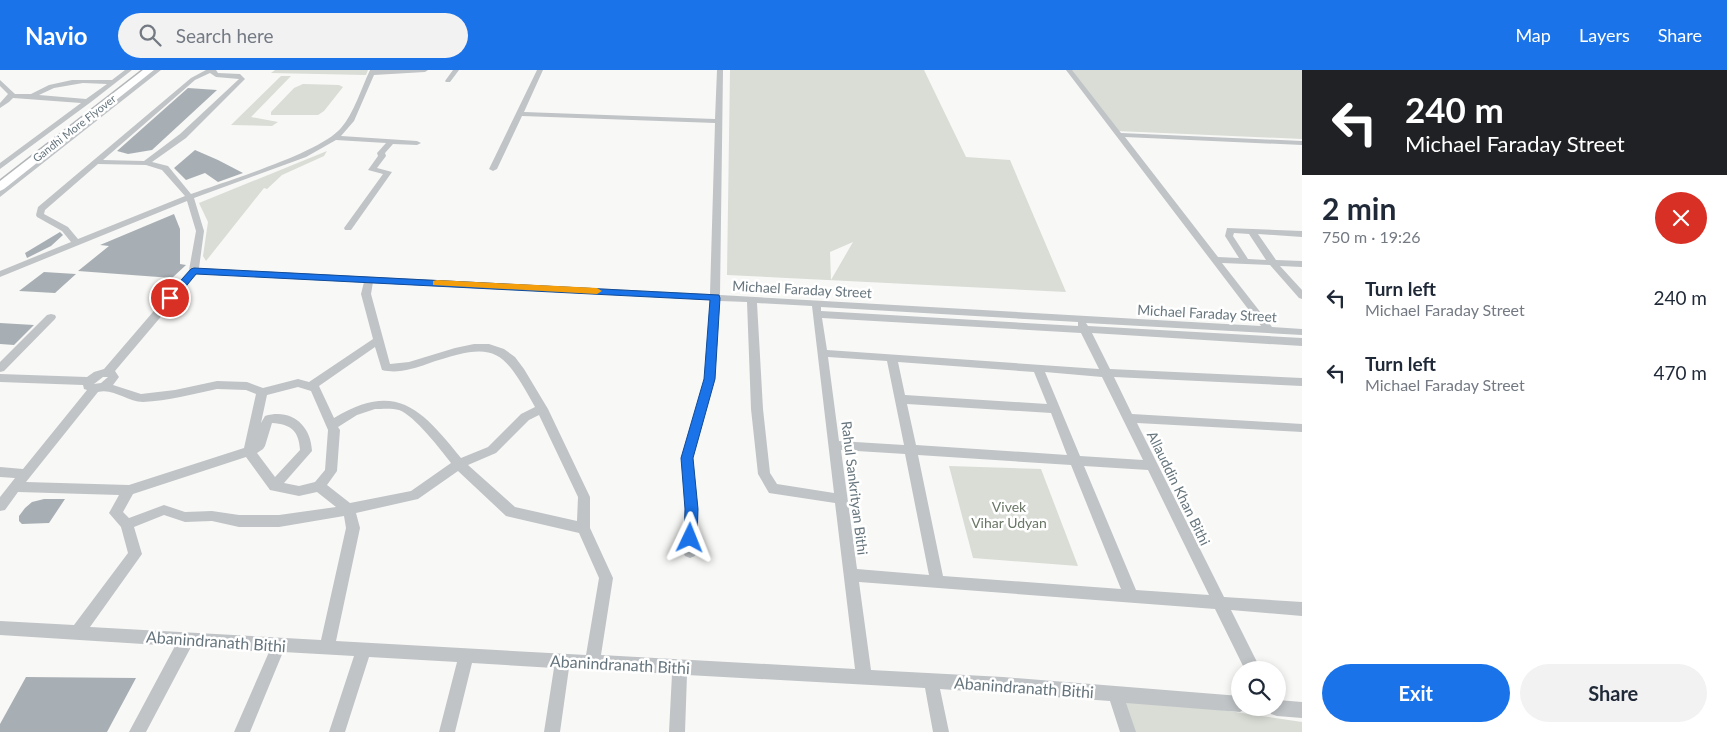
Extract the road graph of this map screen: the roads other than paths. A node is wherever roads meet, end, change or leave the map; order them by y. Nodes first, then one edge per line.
1 (129, 70) edge
2 (140, 70) edge
3 (149, 70) edge
4 (158, 70) edge
5 (212, 70) edge
6 (425, 70) edge
7 (456, 70) edge
8 (540, 70) edge
9 (720, 70) edge
10 (1069, 70) edge
11 (373, 71) edge
12 (448, 81) dead end
13 (114, 82) junction
14 (1, 88) edge
15 (11, 96) junction
16 (33, 96) junction
17 (89, 101) junction
18 (0, 104) edge
19 (518, 114) junction
20 (718, 121) junction
21 (1120, 135) junction
22 (422, 136) dead end
23 (334, 138) junction
24 (391, 142) junction
25 (417, 143) junction
26 (1302, 143) edge
27 (411, 151) dead end
28 (96, 162) junction
29 (146, 163) junction
30 (0, 167) edge
31 (493, 169) dead end
32 (0, 177) edge
33 (0, 187) edge
34 (0, 195) edge
35 (190, 198) junction
36 (348, 228) dead end
37 (1252, 231) junction
38 (1302, 234) edge
39 (77, 243) junction
40 (1215, 260) junction
41 (1246, 262) junction
42 (1273, 263) junction
43 (1302, 264) edge
44 (194, 271) junction
45 (0, 274) edge
46 (369, 280) junction
47 (1302, 296) edge
48 (716, 298) junction
49 (752, 300) junction
50 (816, 309) junction
51 (51, 317) dead end
52 (1082, 325) junction
53 (1269, 330) junction
54 (1302, 332) edge
55 (379, 340) junction
56 (1302, 342) edge
57 (822, 353) junction
58 (892, 358) junction
59 (0, 368) edge
60 (1038, 368) junction
61 (108, 372) junction
62 (1106, 373) junction
63 (0, 378) edge
64 (1302, 382) edge
65 (96, 385) junction
66 (311, 386) junction
67 (262, 392) junction
68 (900, 399) junction
69 (542, 409) junction
70 (1054, 409) junction
71 (1128, 418) junction
72 (332, 425) junction
73 (1302, 428) edge
74 (834, 445) junction
75 (910, 450) junction
76 (249, 451) junction
77 (1075, 460) junction
78 (459, 464) junction
79 (1151, 465) junction
80 (0, 472) edge
81 (26, 474) junction
82 (274, 486) junction
83 (319, 486) junction
84 (16, 487) junction
85 (129, 490) junction
86 (841, 499) junction
87 (0, 506) edge
88 (349, 510) junction
89 (128, 524) junction
90 (583, 528) junction
91 (690, 552) dead end
92 (851, 575) junction
93 (937, 581) junction
94 (1131, 596) junction
95 (1219, 602) junction
96 (1302, 609) edge
97 (0, 628) edge
98 (77, 633) junction
99 (187, 639) junction
100 (279, 645) junction
101 (327, 648) junction
102 (364, 650) junction
103 (466, 655) junction
104 (562, 661) junction
105 (1248, 661) edge
106 (592, 662) junction
107 (680, 667) junction
108 (864, 677) junction
109 (931, 681) junction
110 (1115, 694) junction
111 (1231, 703) edge
112 (1286, 709) edge
113 (1302, 710) edge
114 (137, 732) edge
115 (242, 732) edge
116 (337, 732) edge
117 (447, 732) edge
118 (552, 732) edge
119 (677, 732) edge
120 (941, 732) edge
121 (1128, 732) edge

1 - 13 street
2 - 32 highway, Gandhi More Flyover
3 - 33 highway, Gandhi More Flyover
4 - 34 street
5 - 28 street
5 - 29 street
6 - 11 street
7 - 12 street
8 - 19 street
9 - 20 street
10 - 21 street
11 - 23 street
13 - 16 street
13 - 17 street
14 - 15 street
14 - 18 street
15 - 16 street
15 - 18 street
16 - 17 street
17 - 30 street
19 - 20 street
19 - 31 street
20 - 48 street
21 - 26 street
21 - 40 street
22 - 25 street
23 - 24 street
23 - 35 street
24 - 25 street
24 - 36 street
25 - 27 street
28 - 29 street
28 - 39 street
29 - 35 street
35 - 39 street
35 - 44 street
37 - 38 street
37 - 41 street
37 - 42 street
39 - 45 street
40 - 41 street
40 - 53 street
41 - 42 street
42 - 43 street
42 - 47 street
44 - 46 street, Michael Faraday Street
44 - 61 street
46 - 48 street, Michael Faraday Street
46 - 55 street
48 - 49 street, Michael Faraday Street
48 - 91 street
49 - 50 street, Michael Faraday Street
49 - 86 street
50 - 52 street, Michael Faraday Street
50 - 57 street, Rahul Sankrityan Bithi
51 - 59 street
52 - 53 street, Michael Faraday Street
52 - 56 street
52 - 62 street, Allauddin Khan Bithi
53 - 54 street, Michael Faraday Street
55 - 66 street
55 - 69 street
57 - 58 street
57 - 74 street, Rahul Sankrityan Bithi
58 - 60 street
58 - 68 street
60 - 62 street
60 - 70 street
61 - 65 street
61 - 65 street
62 - 64 street
62 - 71 street, Allauddin Khan Bithi
63 - 65 street
65 - 67 street
65 - 81 street
66 - 67 street
66 - 72 street
67 - 76 street
68 - 70 street
68 - 75 street
69 - 78 street
69 - 90 street
70 - 77 street
71 - 73 street
71 - 79 street, Allauddin Khan Bithi
72 - 78 street
72 - 83 street
74 - 75 street
74 - 86 street, Rahul Sankrityan Bithi
75 - 77 street
75 - 93 street
76 - 82 street
76 - 82 street
76 - 85 street
77 - 79 street
77 - 94 street
78 - 88 street
78 - 90 street
79 - 95 street, Allauddin Khan Bithi
80 - 81 street
81 - 84 street
82 - 83 street
83 - 88 street
84 - 85 street
84 - 87 street
85 - 89 street
86 - 92 street, Rahul Sankrityan Bithi
88 - 89 street
88 - 101 street
89 - 98 street
90 - 106 street
92 - 93 street
92 - 108 street, Rahul Sankrityan Bithi
93 - 94 street
94 - 95 street
95 - 96 street
95 - 105 street, Allauddin Khan Bithi
97 - 98 street, Abanindranath Bithi
98 - 99 street, Abanindranath Bithi
99 - 100 street, Abanindranath Bithi
99 - 114 street
100 - 101 street, Abanindranath Bithi
100 - 115 street
101 - 102 street, Abanindranath Bithi
102 - 103 street, Abanindranath Bithi
102 - 116 street
103 - 104 street, Abanindranath Bithi
103 - 117 street
104 - 106 street, Abanindranath Bithi
104 - 118 street
106 - 107 street, Abanindranath Bithi
107 - 108 street, Abanindranath Bithi
107 - 119 street
108 - 109 street, Abanindranath Bithi
109 - 110 street, Abanindranath Bithi
109 - 120 street
110 - 111 street, Abanindranath Bithi
110 - 121 street
112 - 113 street

